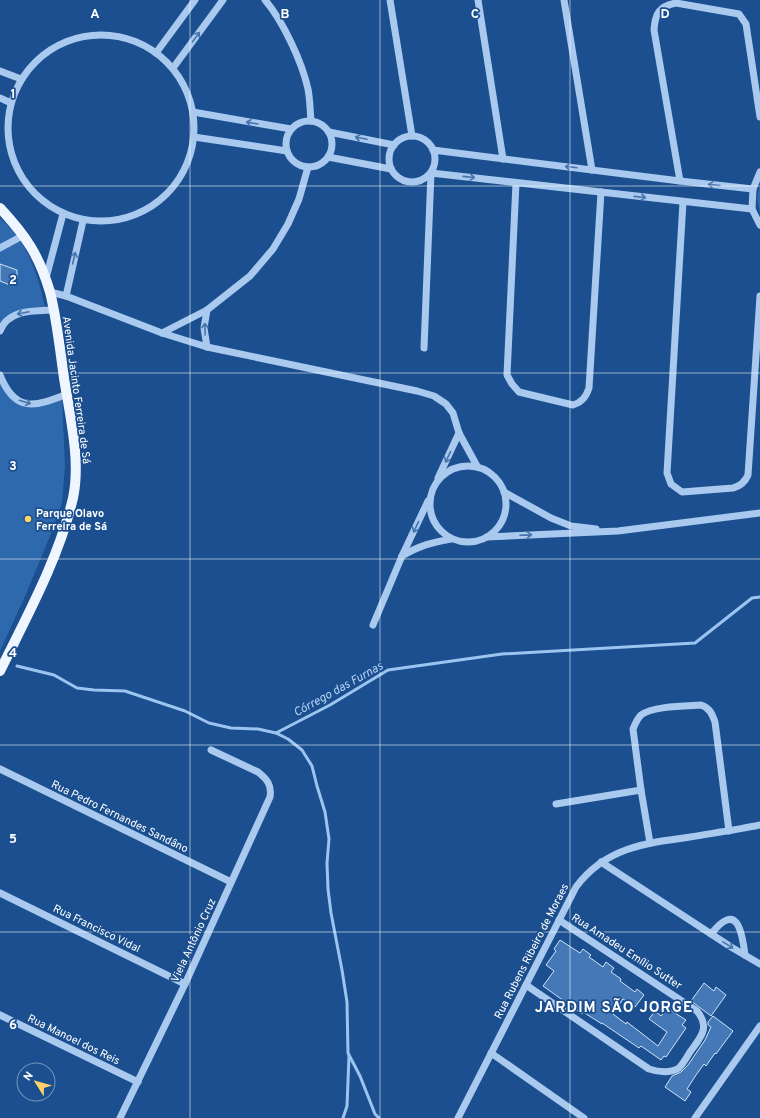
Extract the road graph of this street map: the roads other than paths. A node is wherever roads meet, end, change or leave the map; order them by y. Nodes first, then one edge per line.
1 (196, 0) edge
2 (223, 0) edge
3 (265, 0) edge
4 (390, 0) edge
5 (478, 0) edge
6 (564, 0) edge
7 (156, 53) junction
8 (173, 68) junction
9 (0, 71) edge
10 (21, 79) junction
11 (0, 98) edge
12 (11, 103) junction
13 (193, 112) junction
14 (760, 118) edge
15 (310, 121) junction
16 (291, 130) junction
17 (329, 132) junction
18 (412, 136) junction
19 (194, 137) junction
20 (394, 145) junction
21 (433, 150) junction
22 (287, 152) junction
23 (328, 157) junction
24 (503, 159) junction
25 (308, 167) junction
26 (390, 169) junction
27 (592, 170) junction
28 (760, 172) edge
29 (431, 173) junction
30 (680, 181) junction
31 (516, 183) junction
32 (753, 189) junction
33 (601, 192) junction
34 (683, 202) junction
35 (0, 208) edge
36 (752, 209) junction
37 (63, 214) junction
38 (83, 220) junction
39 (760, 225) edge
40 (24, 236) junction
41 (0, 248) edge
42 (46, 278) junction
43 (50, 292) junction
44 (66, 296) junction
45 (760, 296) edge
46 (54, 310) junction
47 (207, 310) junction
48 (0, 331) edge
49 (162, 333) junction
50 (208, 347) junction
51 (424, 348) dead end
52 (0, 375) edge
53 (67, 394) junction
54 (459, 433) junction
55 (477, 466) junction
56 (437, 480) junction
57 (504, 492) junction
58 (429, 498) junction
59 (760, 513) edge
60 (618, 531) junction
61 (487, 537) junction
62 (451, 539) junction
63 (402, 556) junction
64 (373, 625) dead end
65 (0, 671) edge
66 (211, 750) dead end
67 (0, 769) edge
68 (641, 790) junction
69 (556, 804) dead end
70 (760, 825) edge
71 (729, 831) junction
72 (650, 843) junction
73 (601, 862) junction
74 (231, 882) junction
75 (0, 893) edge
76 (559, 920) junction
77 (711, 934) junction
78 (745, 955) junction
79 (760, 964) edge
80 (184, 984) junction
81 (526, 985) junction
82 (0, 1015) edge
83 (760, 1026) edge
84 (491, 1053) junction
85 (138, 1082) junction
86 (120, 1118) edge
87 (458, 1118) edge
88 (584, 1118) edge
89 (696, 1118) edge

1 - 7 street
8 -> 2 street
3 - 15 street
4 - 18 street
5 - 24 street
6 - 27 street
7 - 8 street
7 - 10 street
8 - 13 street
9 - 10 street
10 - 12 street
11 - 12 street
12 - 37 street
16 -> 13 street
13 - 19 street
14 - 30 street
15 - 16 street
15 - 17 street
16 - 22 street
20 -> 17 street
17 - 23 street
18 - 20 street
18 - 21 street
19 - 22 street
19 - 38 street
20 - 26 street
21 - 24 street
21 - 29 street
22 - 25 street
23 - 25 street
23 - 26 street
27 -> 24 street
25 - 47 street
26 - 29 street
27 - 30 street
28 - 32 street
29 -> 31 street
29 - 51 street
32 -> 30 street
31 - 33 street
31 - 33 street
32 - 36 street
33 -> 34 street
34 - 36 street
34 - 45 street
35 - 40 main road, Avenida Jacinto Ferreira de Sá
36 - 39 street
37 - 38 street
37 - 42 street
44 -> 38 street
40 - 41 street
40 - 42 main road, Avenida Jacinto Ferreira de Sá
42 - 43 main road, Avenida Jacinto Ferreira de Sá
43 - 44 street
43 - 46 main road, Avenida Jacinto Ferreira de Sá
44 - 49 street
46 -> 48 street
46 - 53 main road, Avenida Jacinto Ferreira de Sá
47 - 49 street
50 -> 47 street
49 - 50 street
50 - 54 street
52 -> 53 street
53 - 65 main road, Avenida Jacinto Ferreira de Sá
54 - 55 street
54 -> 56 street
55 - 56 street
55 - 57 street
56 - 58 street
57 - 60 street
57 - 61 street
58 - 62 street
58 -> 63 street
59 - 60 street
61 -> 60 street
61 - 62 street
62 - 63 street
63 - 64 street
66 - 74 street, Viela Antônio Cruz
67 - 74 street, Rua Pedro Fernandes Sandâno
68 - 69 street
68 - 71 street
68 - 72 street
70 - 71 street, Rua Rubens Ribeiro de Moraes
71 - 72 street, Rua Rubens Ribeiro de Moraes
72 - 73 street, Rua Rubens Ribeiro de Moraes
73 - 76 street, Rua Rubens Ribeiro de Moraes
73 - 77 street
74 - 80 street, Viela Antônio Cruz
75 - 80 street, Rua Francisco Vidal
76 - 81 street, Rua Rubens Ribeiro de Moraes
76 - 81 street, Rua Amadeu Emílio Sutter
77 -> 78 street
77 - 78 street
78 - 79 street
80 - 85 street, Viela Antônio Cruz
81 - 84 street, Rua Rubens Ribeiro de Moraes
82 - 85 street, Rua Manoel dos Reis
83 - 89 street
84 - 87 street, Rua Rubens Ribeiro de Moraes
84 - 88 street
85 - 86 street, Viela Antônio Cruz

